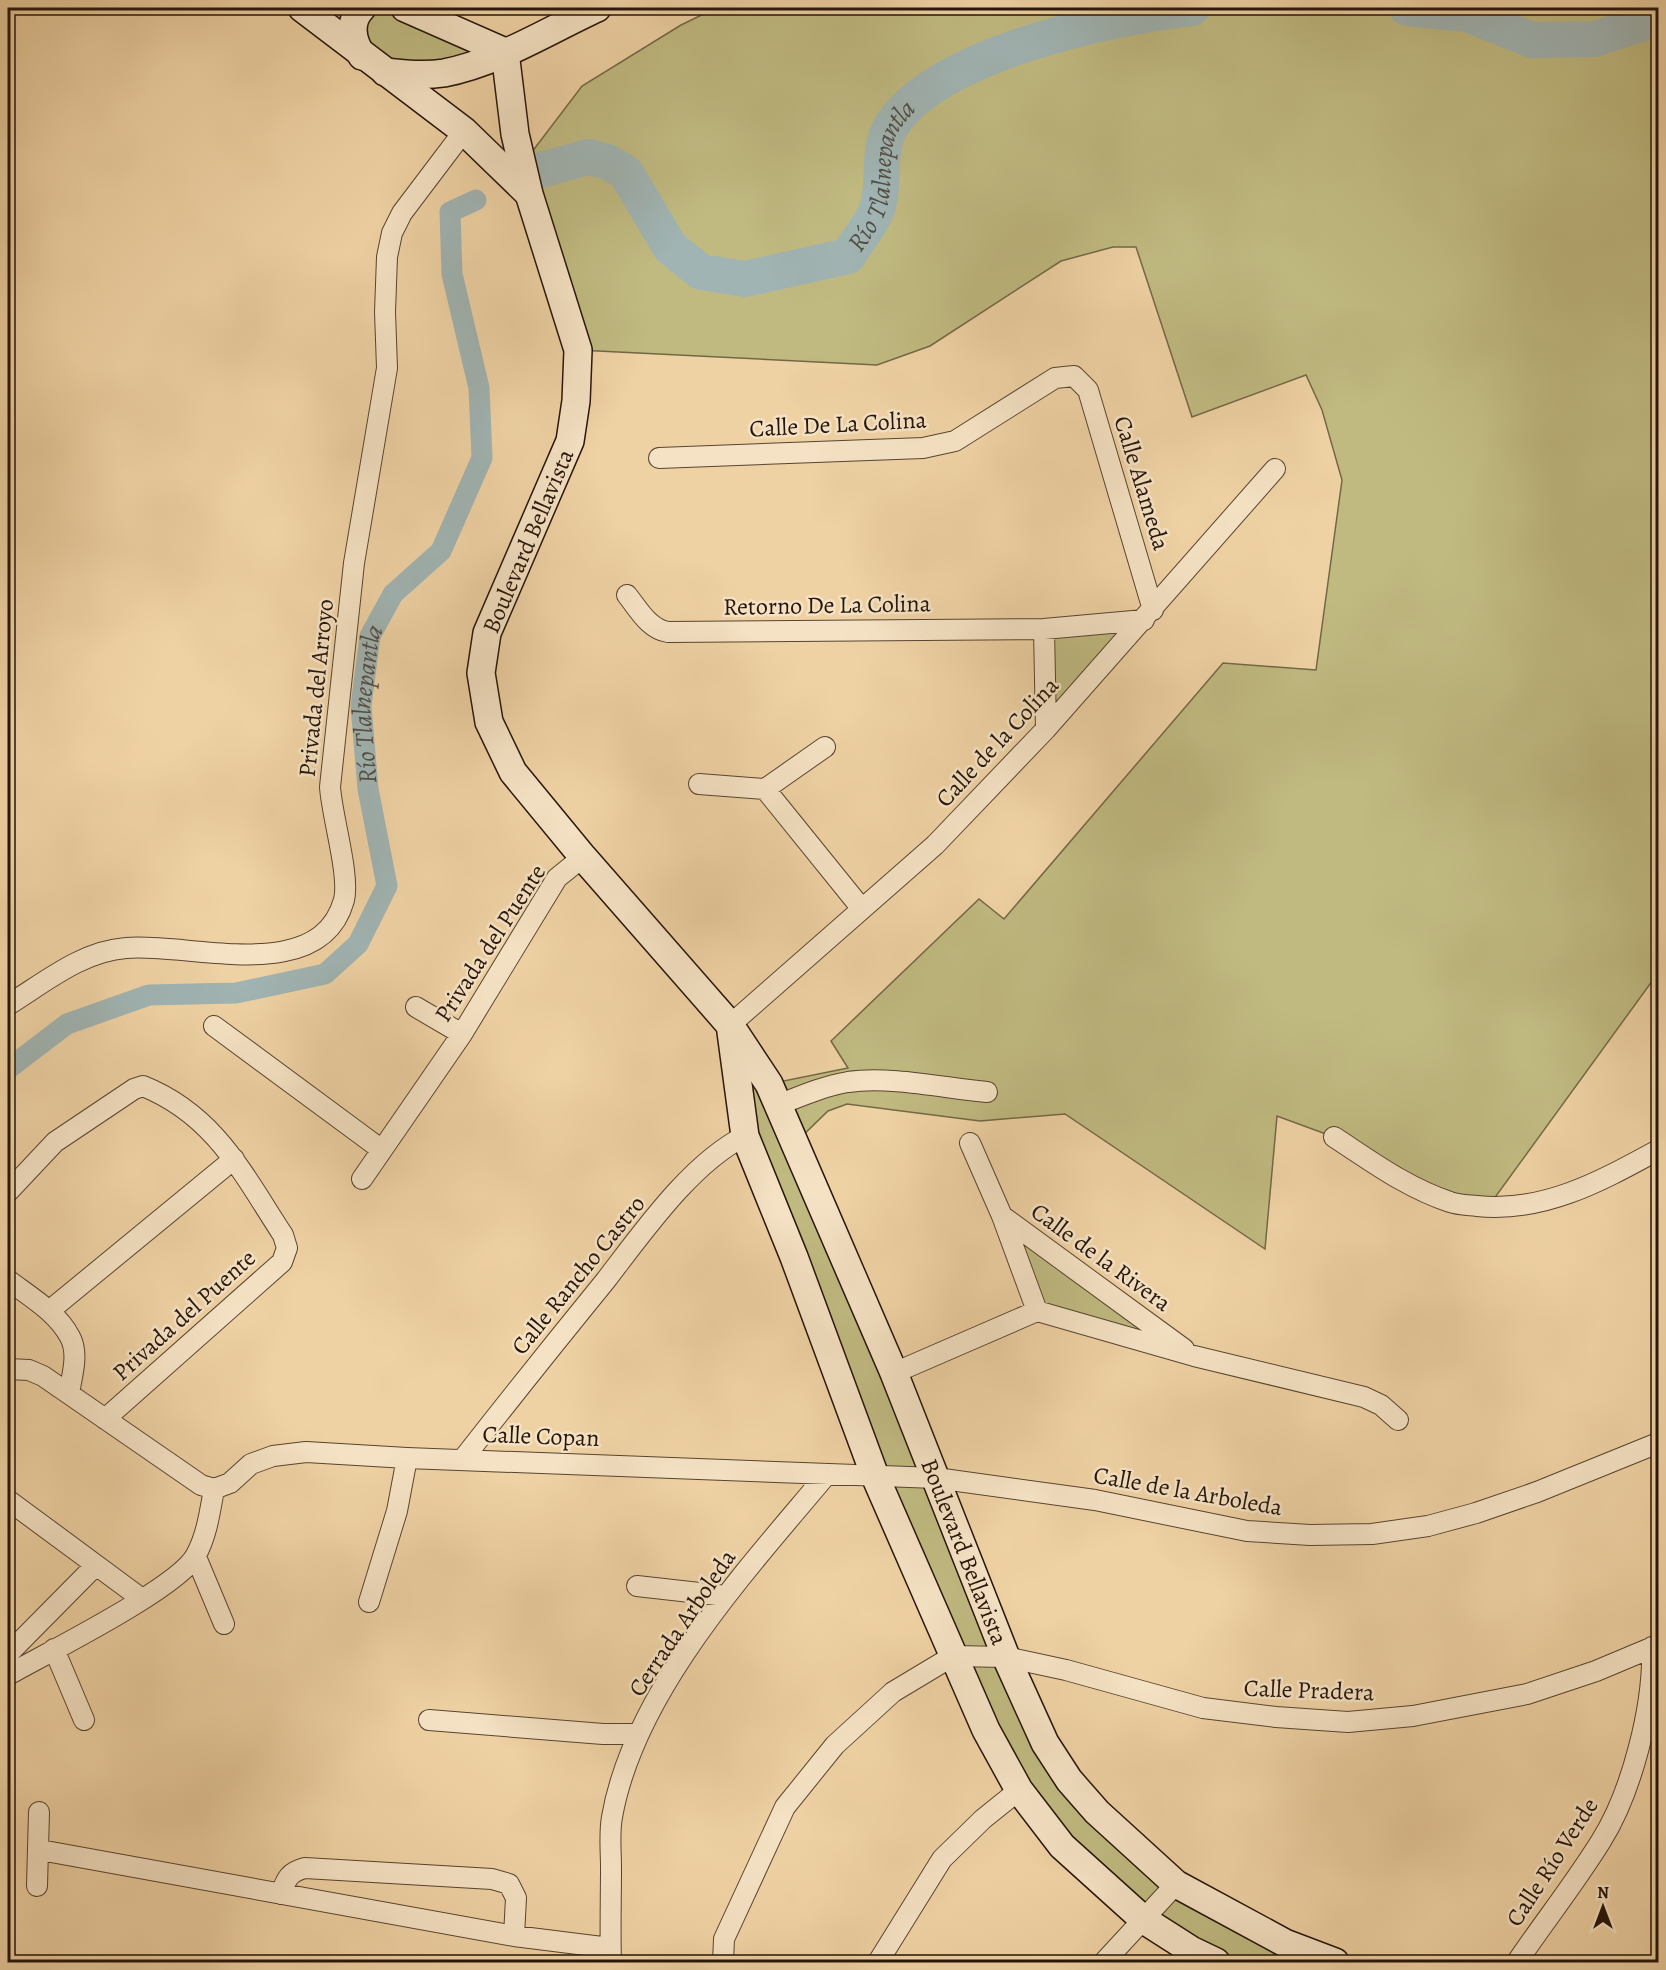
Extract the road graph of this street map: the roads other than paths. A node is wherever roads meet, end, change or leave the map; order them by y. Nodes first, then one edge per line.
1 (302, 8) edge
2 (362, 8) edge
3 (597, 8) edge
4 (419, 10) edge
5 (505, 52) junction
6 (362, 56) junction
7 (385, 72) junction
8 (464, 131) junction
9 (526, 188) junction
10 (1074, 376) joint
11 (659, 458) dead end
12 (1275, 469) dead end
13 (627, 595) dead end
14 (1149, 615) junction
15 (1044, 629) junction
16 (1046, 729) junction
17 (825, 747) dead end
18 (699, 784) dead end
19 (765, 789) junction
20 (583, 857) junction
21 (862, 909) junction
22 (8, 1005) edge
23 (416, 1007) dead end
24 (730, 1025) junction
25 (214, 1026) dead end
26 (462, 1034) junction
27 (987, 1092) dead end
28 (778, 1105) junction
29 (745, 1136) junction
30 (1334, 1137) dead end
31 (970, 1143) dead end
32 (382, 1150) junction
33 (1659, 1150) edge
34 (234, 1159) junction
35 (362, 1179) dead end
36 (8, 1192) edge
37 (1002, 1216) junction
38 (8, 1280) edge
39 (49, 1311) junction
40 (1037, 1311) junction
41 (1194, 1356) junction
42 (10, 1365) edge
43 (894, 1373) junction
44 (69, 1393) junction
45 (105, 1419) junction
46 (1398, 1420) dead end
47 (1659, 1443) edge
48 (407, 1458) junction
49 (463, 1459) junction
50 (827, 1474) junction
51 (875, 1476) junction
52 (936, 1478) junction
53 (214, 1489) junction
54 (8, 1500) edge
55 (196, 1557) junction
56 (96, 1565) junction
57 (637, 1586) dead end
58 (726, 1596) junction
59 (142, 1599) junction
60 (369, 1602) dead end
61 (224, 1624) dead end
62 (1655, 1646) edge
63 (54, 1649) junction
64 (8, 1654) edge
65 (953, 1656) junction
66 (1006, 1657) junction
67 (8, 1675) edge
68 (84, 1720) dead end
69 (429, 1720) dead end
70 (639, 1734) junction
71 (1019, 1790) junction
72 (39, 1812) dead end
73 (40, 1850) junction
74 (1176, 1884) junction
75 (37, 1886) dead end
76 (281, 1894) junction
77 (1144, 1920) junction
78 (514, 1936) junction
79 (611, 1955) edge
80 (723, 1962) edge
81 (878, 1962) edge
82 (1104, 1962) edge
83 (1216, 1962) edge
84 (1335, 1962) edge
85 (1517, 1962) edge

1 - 6 main road, Boulevard Bellavista
2 - 6 main road
3 - 5 main road
4 - 5 main road
5 - 7 main road
5 - 9 main road, Boulevard Bellavista
6 - 7 main road, Boulevard Bellavista
7 - 8 main road, Boulevard Bellavista
8 - 9 main road, Boulevard Bellavista
8 - 22 street, Privada del Arroyo
9 - 20 main road, Boulevard Bellavista
10 - 11 street, Calle De La Colina
10 - 14 street, Calle Alameda
12 - 14 street, Calle de la Colina
13 - 15 street, Retorno De La Colina
14 - 15 street, Retorno De La Colina
14 - 16 street, Calle de la Colina
15 - 16 street
16 - 21 street, Calle de la Colina
17 - 19 street
18 - 19 street
19 - 21 street
20 - 24 main road, Boulevard Bellavista
20 - 26 street, Privada del Puente
21 - 24 street, Calle de la Colina
23 - 26 street
24 - 28 main road, Boulevard Bellavista
24 - 29 main road, Boulevard Bellavista
25 - 32 street
26 - 32 street, Privada del Puente
27 - 28 street
28 - 43 main road, Boulevard Bellavista
29 - 49 street, Calle Rancho Castro
29 - 51 main road, Boulevard Bellavista
30 - 33 street
31 - 37 street
32 - 35 street, Privada del Puente
34 - 36 street, Privada del Puente
34 - 39 street
34 - 45 street, Privada del Puente
37 - 40 street, Calle de la Rivera
37 - 41 street, Calle de la Rivera
38 - 39 street
39 - 44 street
40 - 41 street, Calle de la Rivera
40 - 43 street
41 - 46 street, Calle de la Rivera
42 - 44 street
43 - 52 main road, Boulevard Bellavista
44 - 45 street
45 - 53 street
47 - 52 street, Calle de la Arboleda
48 - 49 street, Calle Copan
48 - 53 street, Calle Copan
48 - 60 street
49 - 50 street, Calle Copan
50 - 51 street, Calle Copan
50 - 58 street, Cerrada Arboleda
51 - 52 street, Calle de la Arboleda
51 - 65 main road, Boulevard Bellavista
52 - 66 main road, Boulevard Bellavista
53 - 55 street
54 - 56 street
55 - 59 street
55 - 61 street
56 - 59 street
56 - 64 street
57 - 58 street
58 - 70 street, Cerrada Arboleda
59 - 63 street
62 - 66 street, Calle Pradera
62 - 85 street, Calle Río Verde
63 - 67 street
63 - 68 street
65 - 66 street, Calle Pradera
65 - 71 main road, Boulevard Bellavista
65 - 80 street
66 - 74 main road, Boulevard Bellavista
69 - 70 street
70 - 79 street, Cerrada Arboleda
71 - 77 main road, Boulevard Bellavista
71 - 81 street
72 - 73 street
73 - 75 street
73 - 76 street
74 - 77 street
74 - 84 main road, Boulevard Bellavista
76 - 78 street
76 - 78 street
77 - 82 street
77 - 83 main road, Boulevard Bellavista
78 - 79 street

